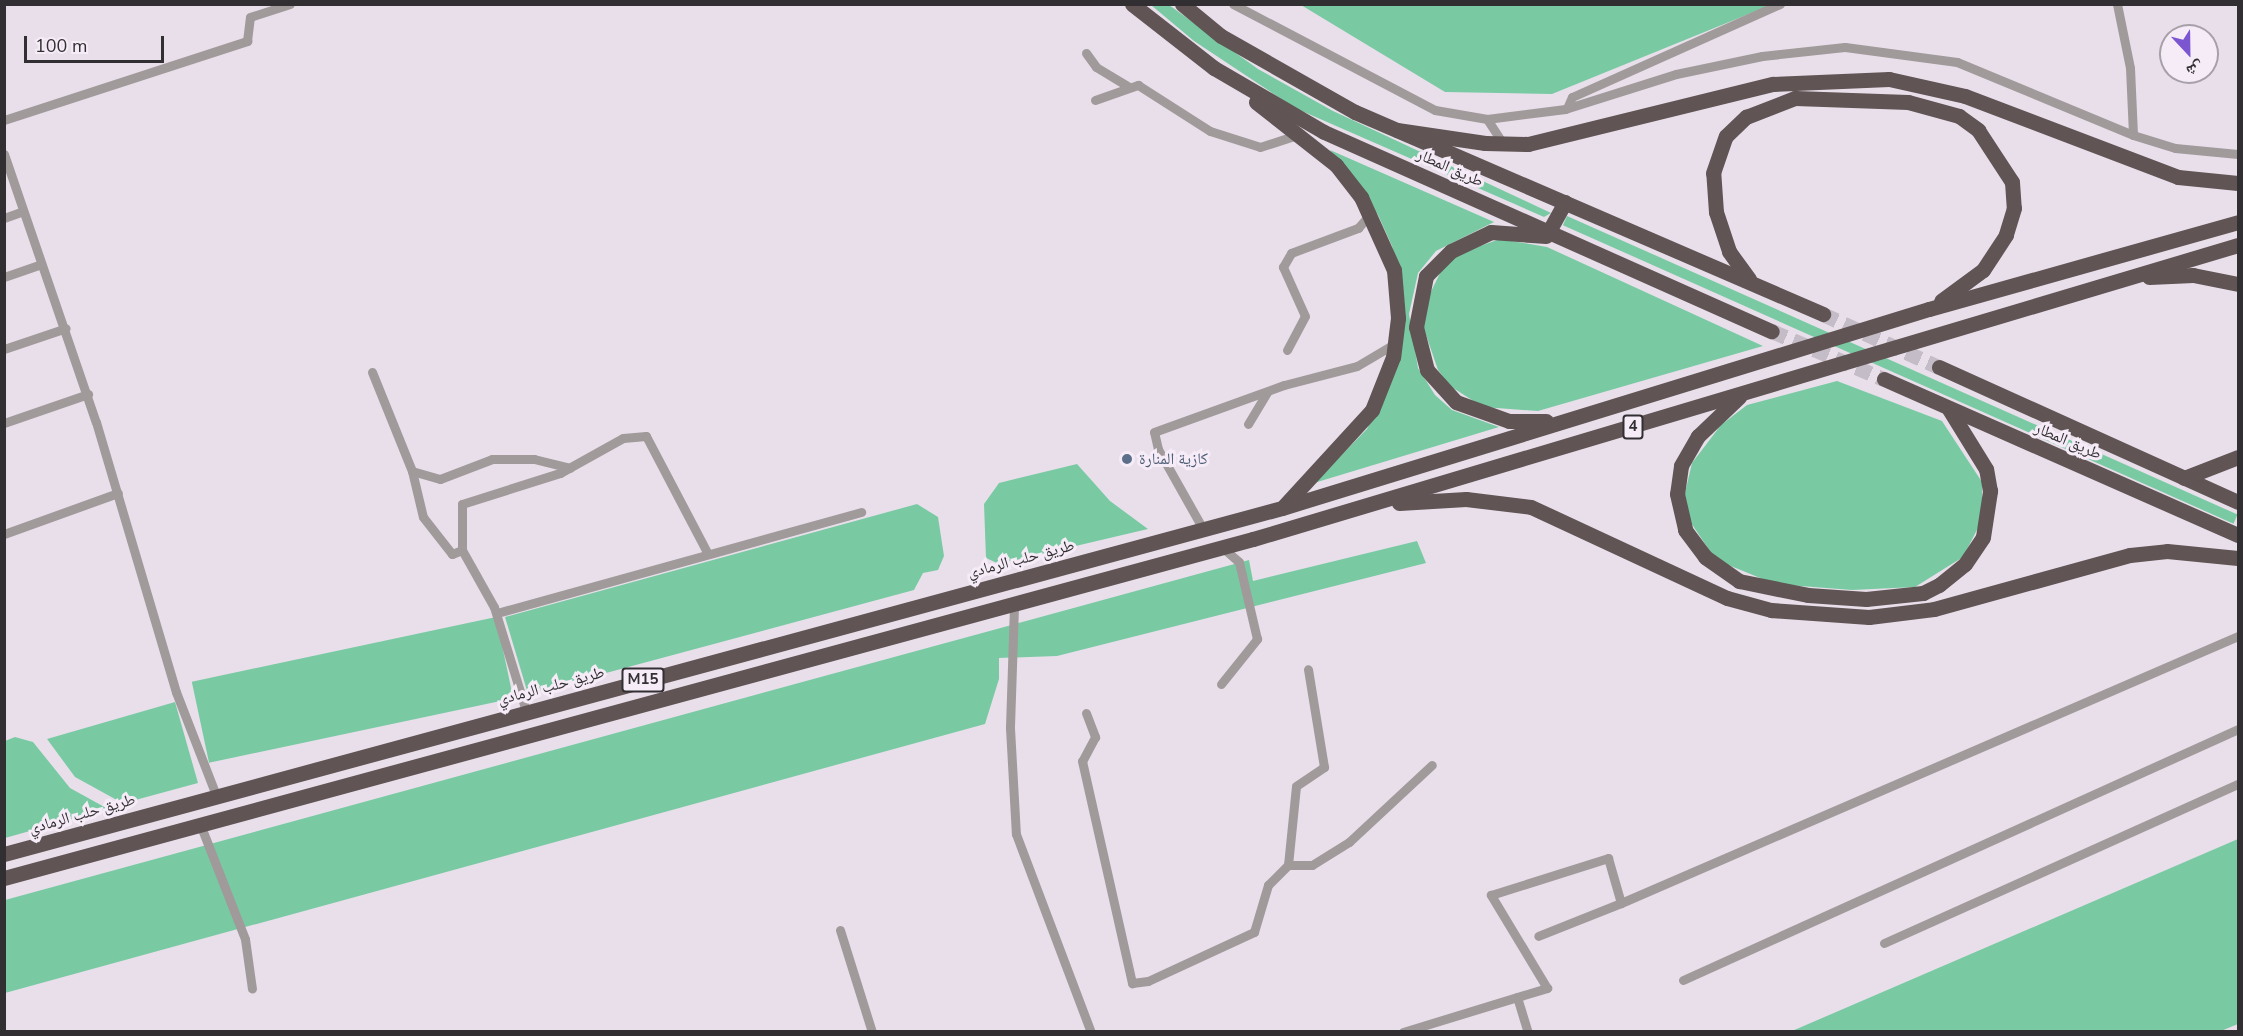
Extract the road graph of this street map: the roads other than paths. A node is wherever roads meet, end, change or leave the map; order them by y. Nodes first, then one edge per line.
1 (290, 4) edge
2 (1132, 4) edge
3 (1182, 4) edge
4 (1233, 4) edge
5 (1780, 4) edge
6 (2117, 4) edge
7 (1086, 53) dead end
8 (1214, 68) junction
9 (1128, 86) junction
10 (1095, 100) dead end
11 (1567, 108) junction
12 (1487, 119) junction
13 (4, 120) edge
14 (1397, 130) junction
15 (1298, 135) junction
16 (2133, 135) junction
17 (1503, 144) junction
18 (5, 154) edge
19 (2238, 154) edge
20 (2238, 183) edge
21 (1565, 202) junction
22 (23, 211) junction
23 (1370, 214) junction
24 (4, 218) edge
25 (2238, 222) edge
26 (1549, 231) junction
27 (1571, 241) junction
28 (2238, 245) edge
29 (41, 264) junction
30 (4, 276) edge
31 (2119, 279) junction
32 (1751, 282) junction
33 (2238, 284) edge
34 (1929, 309) junction
35 (1823, 314) tunnel mouth
36 (66, 328) junction
37 (1772, 331) tunnel mouth
38 (1394, 344) junction
39 (4, 349) edge
40 (1287, 350) dead end
41 (1939, 367) tunnel mouth
42 (372, 372) dead end
43 (1884, 379) tunnel mouth
44 (1267, 392) junction
45 (88, 394) junction
46 (1744, 394) junction
47 (1949, 410) junction
48 (1561, 421) junction
49 (4, 423) edge
50 (1248, 424) dead end
51 (2238, 457) edge
52 (570, 468) junction
53 (412, 471) junction
54 (2184, 478) junction
55 (117, 493) junction
56 (2238, 502) edge
57 (1282, 508) junction
58 (861, 512) dead end
59 (1203, 529) junction
60 (4, 534) edge
61 (2238, 535) edge
62 (1253, 539) junction
63 (1224, 548) junction
64 (462, 550) junction
65 (708, 554) junction
66 (2238, 558) edge
67 (1019, 604) junction
68 (496, 613) junction
69 (2238, 636) edge
70 (1308, 669) dead end
71 (1221, 684) dead end
72 (526, 711) junction
73 (1086, 713) dead end
74 (2238, 729) edge
75 (1432, 765) dead end
76 (2238, 784) edge
77 (216, 795) junction
78 (200, 824) junction
79 (4, 854) edge
80 (1288, 865) junction
81 (4, 878) edge
82 (1621, 903) junction
83 (840, 930) dead end
84 (1538, 936) dead end
85 (1884, 943) dead end
86 (1683, 980) dead end
87 (252, 989) dead end
88 (1517, 997) junction
89 (872, 1032) edge
90 (1091, 1032) edge
91 (1403, 1032) edge
92 (1528, 1032) edge

1 - 13 street
2 - 8 highway, طريق المطار
3 - 14 highway, طريق المطار
4 - 12 street
5 - 11 street
6 - 16 street
7 - 9 street
8 - 15 highway
8 - 26 highway, طريق المطار
9 - 10 street
9 - 15 street
11 - 12 street
11 - 16 street
12 - 17 street
14 - 17 highway
14 - 21 highway, طريق المطار
15 - 23 highway
16 - 19 street
17 - 20 highway
18 - 22 street
21 - 26 highway
21 - 32 highway, طريق المطار
22 - 24 street
22 - 29 street
23 - 38 highway
23 - 40 street
25 - 34 highway, 4
26 - 27 highway, طريق المطار
27 - 37 highway, طريق المطار
27 - 48 highway
28 - 31 highway, 4
29 - 30 street
29 - 36 street
31 - 33 highway
31 - 46 highway, 4
32 - 34 highway
32 - 35 highway, طريق المطار
34 - 48 highway, 4
36 - 39 street
36 - 45 street
38 - 44 street
38 - 57 highway
41 - 54 highway, طريق المطار
42 - 53 street
43 - 47 highway, طريق المطار
44 - 50 street
44 - 59 street
45 - 49 street
45 - 55 street
46 - 47 highway
46 - 62 highway, 4
47 - 61 highway, طريق المطار
48 - 57 highway, 4
51 - 54 highway
52 - 53 street
52 - 64 street
52 - 65 street
53 - 64 street
54 - 56 highway, طريق المطار
55 - 60 street
55 - 77 street
57 - 59 highway, طريق حلب الرمادي / M15
58 - 65 street
59 - 72 highway, طريق حلب الرمادي / M15
62 - 63 highway, 4
62 - 66 highway
63 - 67 highway, 4
63 - 71 street
64 - 68 street
65 - 68 street
67 - 78 highway, M15
67 - 90 street
68 - 72 street
69 - 82 street
70 - 80 street
72 - 77 highway, طريق حلب الرمادي / M15
73 - 80 street
74 - 86 street
75 - 80 street
76 - 85 street
77 - 79 highway, طريق حلب الرمادي / M15
78 - 81 highway, M15
78 - 87 street
82 - 84 street
82 - 88 street
83 - 89 street
88 - 91 street
88 - 92 street

